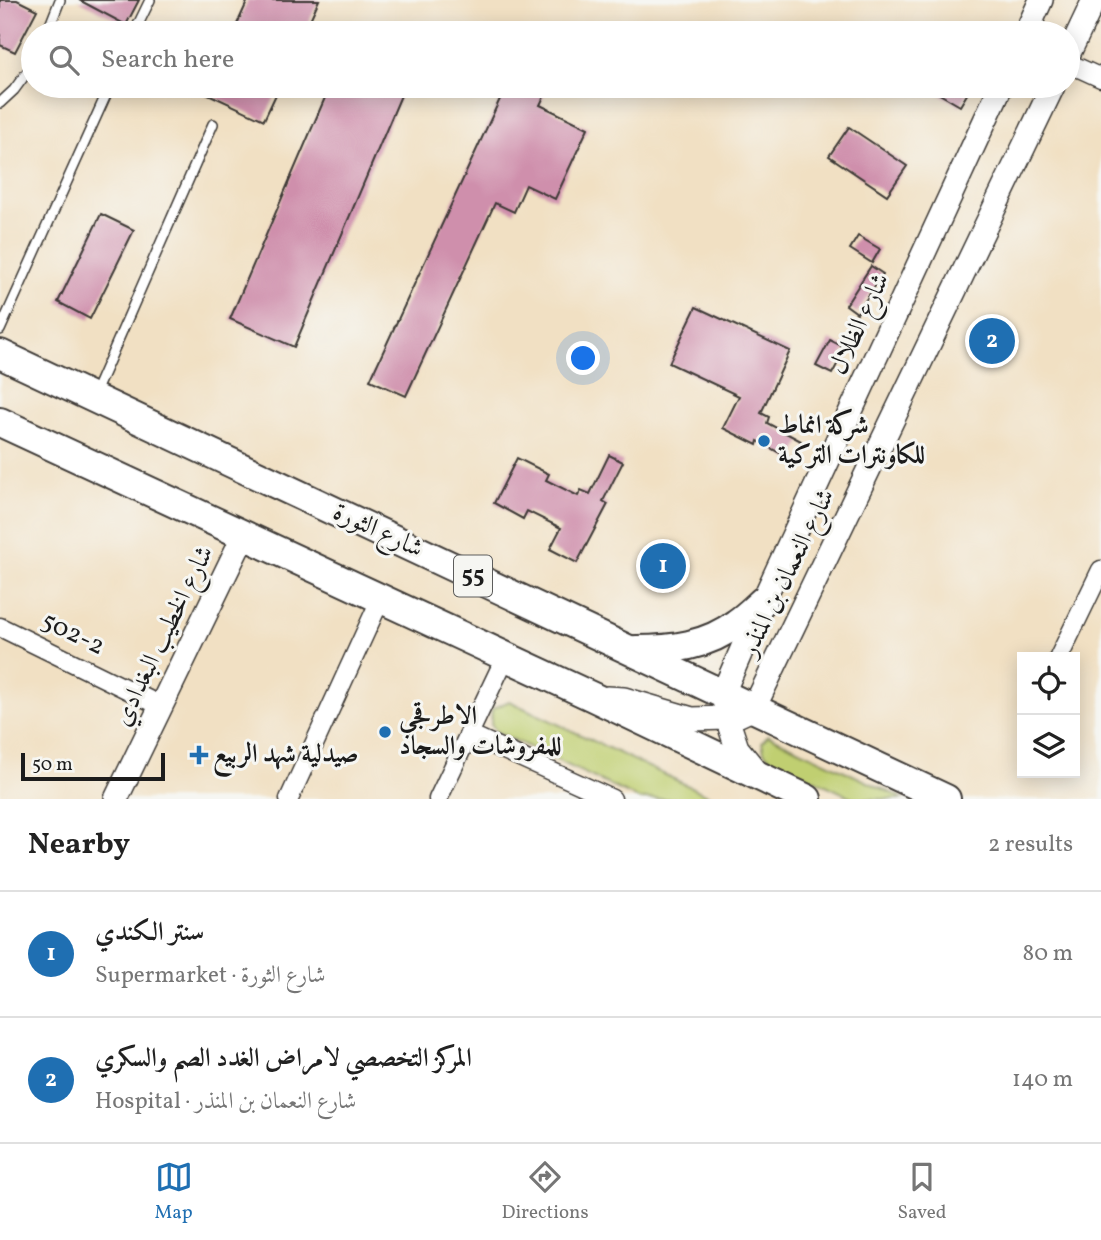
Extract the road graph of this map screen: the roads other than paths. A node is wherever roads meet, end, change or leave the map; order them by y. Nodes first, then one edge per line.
1 (60, 0) edge
2 (150, 0) edge
3 (1041, 0) edge
4 (1094, 0) edge
5 (52, 21) edge
6 (140, 21) edge
7 (1031, 21) edge
8 (1080, 30) edge
9 (1080, 68) edge
10 (1101, 78) edge
11 (21, 80) edge
12 (105, 98) edge
13 (995, 98) edge
14 (1047, 98) edge
15 (0, 103) edge
16 (213, 124) dead end
17 (0, 330) edge
18 (0, 354) edge
19 (93, 398) junction
20 (0, 422) edge
21 (244, 535) junction
22 (1101, 570) edge
23 (381, 598) junction
24 (763, 601) junction
25 (0, 627) edge
26 (631, 650) junction
27 (1061, 652) edge
28 (506, 656) junction
29 (593, 697) junction
30 (161, 706) junction
31 (725, 706) junction
32 (754, 708) junction
33 (469, 734) junction
34 (760, 777) junction
35 (116, 799) edge
36 (289, 799) edge
37 (438, 799) edge
38 (612, 799) edge
39 (807, 799) edge
40 (946, 799) edge

1 - 5 lane
2 - 6 lane
3 - 7 street
4 - 8 street
9 - 10 street
11 - 15 lane
12 - 17 lane
13 - 24 street, شارع الظلال
14 - 32 street, شارع النعمان بن المنذر
16 - 19 lane
18 - 19 main road, شارع الثورة / 55
19 - 26 main road, شارع الثورة / 55
20 - 21 main road, 55
21 - 23 main road, 55
21 - 30 street, شارع الخطيب البغدادي
22 - 27 street
23 - 28 main road, 55
23 - 36 street
24 - 26 main road
24 - 31 street, شارع الظلال
25 - 30 street, 502-2
26 - 31 main road, شارع الثورة / 55
28 - 29 main road, 55
28 - 33 street
29 - 31 street
29 - 34 main road, 55
30 - 35 street, شارع الخطيب البغدادي
31 - 32 main road, شارع الثورة / 55
31 - 34 street
32 - 40 main road, شارع الثورة / 55
33 - 37 street
33 - 38 street
34 - 39 main road, 55

